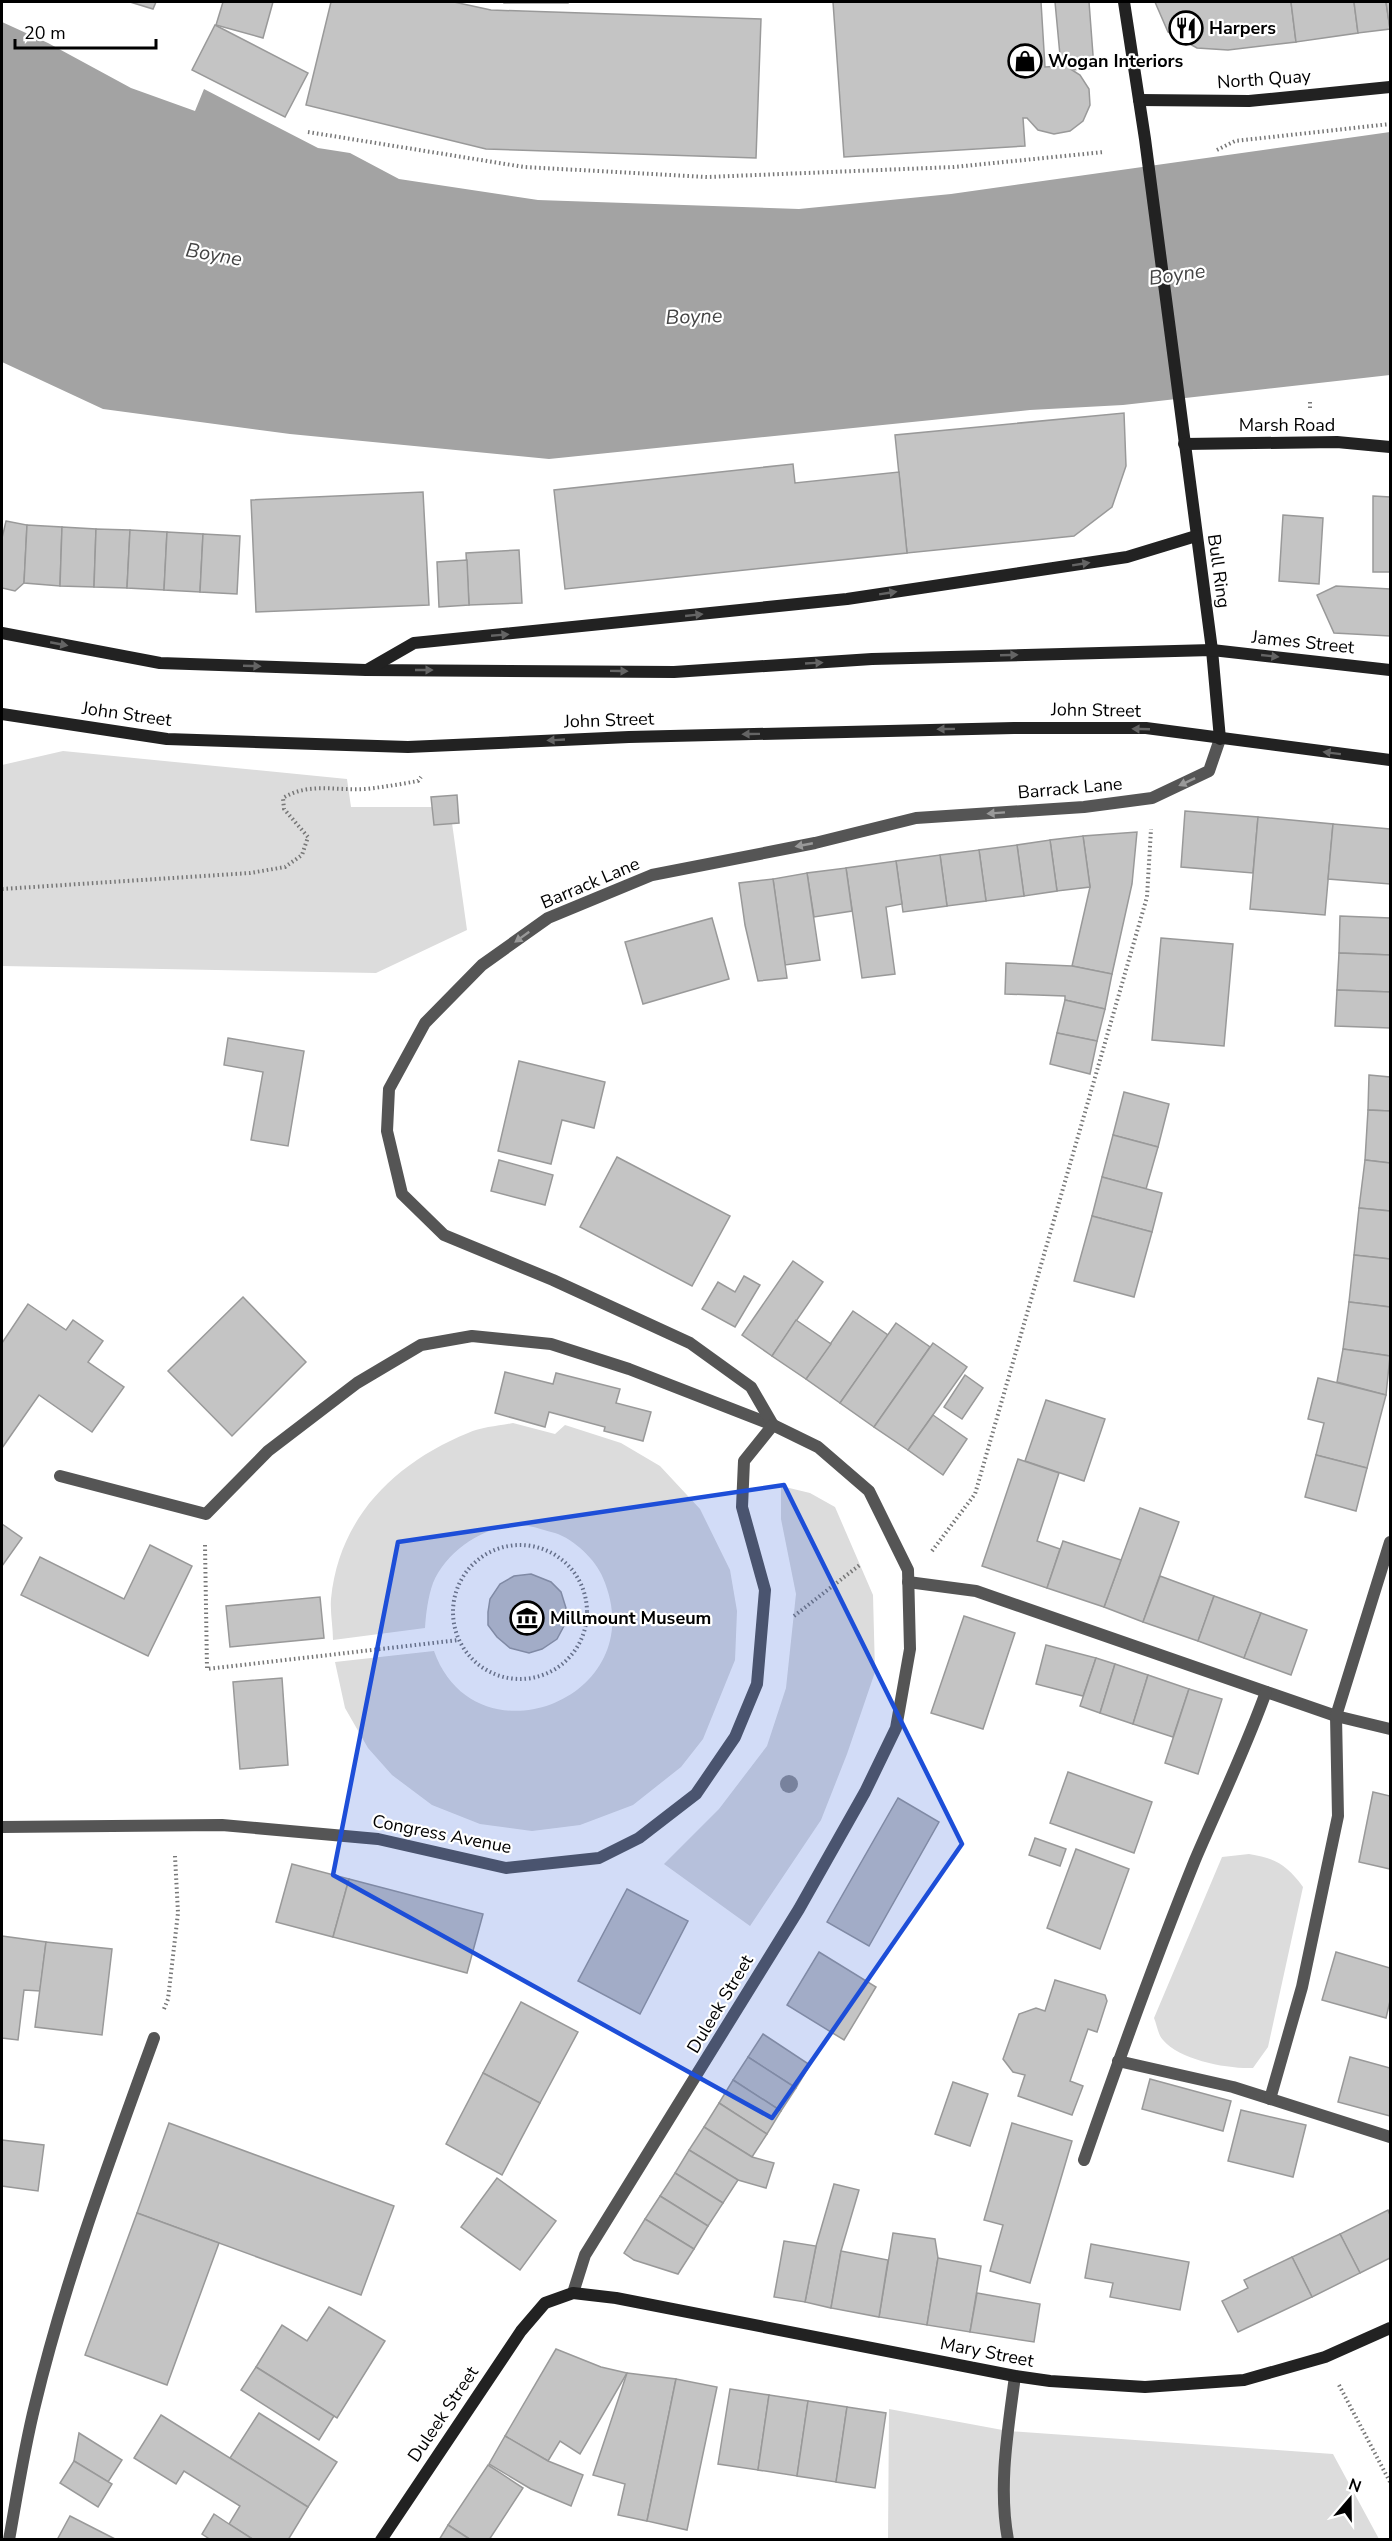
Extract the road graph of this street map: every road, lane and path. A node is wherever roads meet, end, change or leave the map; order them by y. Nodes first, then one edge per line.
1 (1124, 2) edge
2 (1390, 87) edge
3 (1139, 100) junction
4 (1390, 124) edge
5 (308, 132) dead end
6 (1217, 150) dead end
7 (1104, 152) dead end
8 (1184, 444) junction
9 (1390, 447) edge
10 (1196, 536) junction
11 (2, 633) edge
12 (1212, 650) junction
13 (366, 670) junction
14 (1390, 670) edge
15 (2, 714) edge
16 (1220, 739) junction
17 (446, 745) junction
18 (1390, 760) edge
19 (1152, 798) junction
20 (2, 889) edge
21 (773, 1425) junction
22 (60, 1476) dead end
23 (206, 1514) junction
24 (1390, 1542) edge
25 (861, 1564) dead end
26 (908, 1582) junction
27 (459, 1640) junction
28 (760, 1642) junction
29 (1266, 1692) junction
30 (1336, 1716) junction
31 (1390, 1729) edge
32 (174, 1825) junction
33 (2, 1827) edge
34 (154, 2038) joint
35 (1118, 2061) junction
36 (1270, 2099) junction
37 (1390, 2137) edge
38 (1084, 2160) dead end
39 (573, 2293) junction
40 (1390, 2328) edge
41 (1325, 2357) junction
42 (1015, 2376) junction
43 (1390, 2482) edge
44 (9, 2540) edge
45 (381, 2540) edge
46 (1008, 2540) edge

1 - 3 main road, Bull Ring
2 - 3 main road, North Quay
3 - 8 main road, Bull Ring
4 - 6 path
5 - 7 path
8 - 9 main road, Marsh Road
8 - 10 main road, Bull Ring
10 - 12 main road, Bull Ring
13 -> 10 main road
11 -> 13 main road
13 -> 12 main road
12 -> 14 main road, James Street
12 - 16 main road, Bull Ring
15 - 17 main road, John Street
16 -> 17 main road, John Street
18 -> 16 main road
16 -> 19 street, Barrack Lane
17 - 20 path
19 -> 21 street, Barrack Lane
19 - 26 path
21 - 23 street
21 - 26 street, Duleek Street
21 - 28 street, Congress Avenue
22 - 23 street
23 - 27 path
24 - 30 street
25 - 28 path
26 - 29 street
26 - 39 street, Duleek Street
27 - 27 path
28 - 32 street, Congress Avenue
29 - 30 street
29 - 35 street
30 - 31 street
30 - 36 street
32 - 33 street, Congress Avenue
32 - 34 path
34 - 44 street
35 - 36 street
35 - 38 street
36 - 37 street
39 - 42 main road, Mary Street
39 - 45 main road, Duleek Street
40 - 41 main road, Mary Street
41 - 42 main road, Mary Street
41 - 43 path
42 - 46 street

